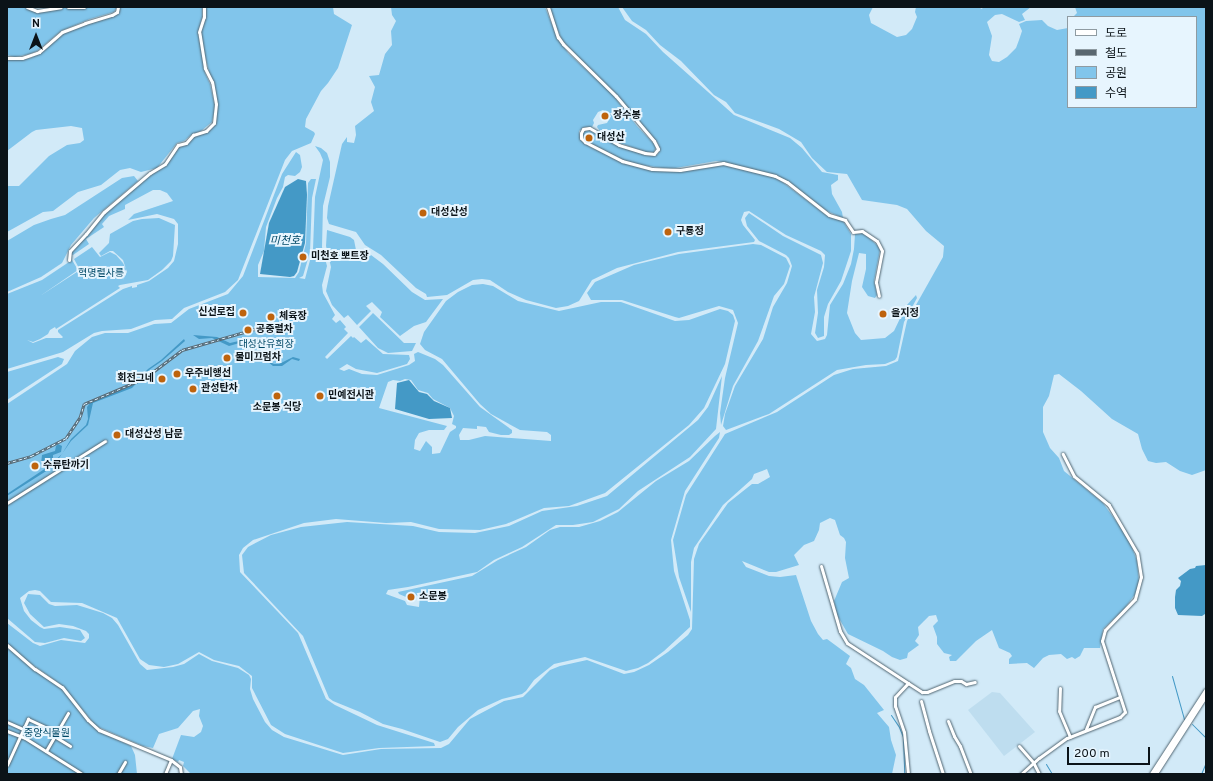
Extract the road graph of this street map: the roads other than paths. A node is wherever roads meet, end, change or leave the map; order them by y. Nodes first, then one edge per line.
1 (28, 7) edge
2 (61, 7) edge
3 (68, 7) edge
4 (84, 7) edge
5 (118, 7) edge
6 (204, 7) edge
7 (548, 7) edge
8 (7, 58) edge
9 (69, 260) dead end
10 (879, 296) dead end
11 (105, 440) dead end
12 (1063, 454) dead end
13 (7, 503) edge
14 (821, 566) dead end
15 (7, 645) edge
16 (975, 682) dead end
17 (908, 683) junction
18 (1060, 688) dead end
19 (1206, 691) edge
20 (1120, 696) junction
21 (1206, 696) edge
22 (921, 701) dead end
23 (68, 713) dead end
24 (948, 721) dead end
25 (7, 722) edge
26 (22, 729) junction
27 (1086, 729) junction
28 (7, 731) edge
29 (55, 734) junction
30 (20, 736) junction
31 (1070, 736) junction
32 (70, 746) dead end
33 (1019, 746) dead end
34 (46, 751) junction
35 (171, 760) junction
36 (125, 762) dead end
37 (1033, 762) junction
38 (7, 766) edge
39 (77, 772) edge
40 (82, 774) edge
41 (118, 774) edge
42 (165, 774) edge
43 (182, 774) edge
44 (908, 774) edge
45 (943, 774) edge
46 (970, 774) edge
47 (1021, 774) edge
48 (1039, 774) edge
49 (1152, 774) edge
50 (1156, 774) edge

1 - 2 street
3 - 4 street
5 - 8 street
6 - 9 street
7 - 10 street
11 - 13 street
12 - 20 street
14 - 17 street
15 - 35 street
16 - 17 street
17 - 44 street
18 - 31 street
19 - 49 highway
20 - 27 street
20 - 27 street
21 - 50 highway
22 - 45 street
23 - 29 street
24 - 46 street
25 - 26 street
26 - 29 street
26 - 30 street
27 - 31 street
28 - 30 street
29 - 32 street
29 - 34 street
30 - 34 street
30 - 38 street
31 - 37 street
33 - 37 street
34 - 39 street
35 - 42 street
35 - 43 street
36 - 41 street
37 - 47 street
37 - 48 street
39 - 40 street

